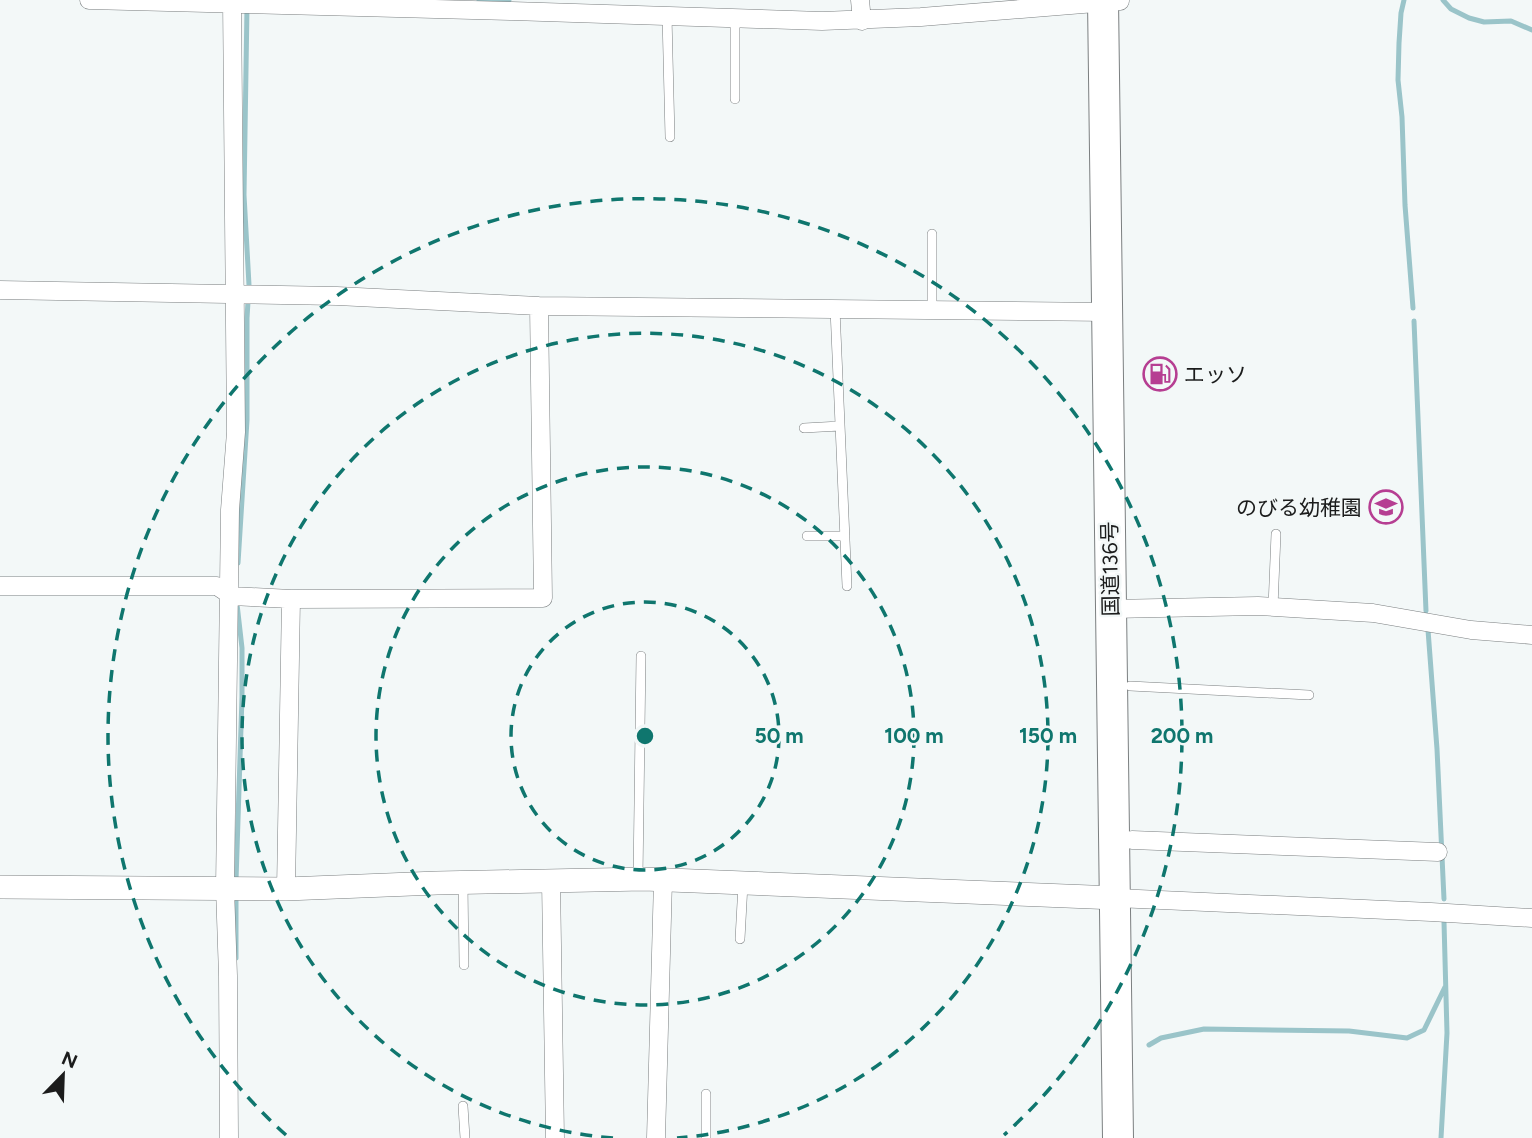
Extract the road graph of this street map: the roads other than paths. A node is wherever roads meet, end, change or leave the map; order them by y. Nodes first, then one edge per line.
1 (89, 0) edge
2 (860, 0) edge
3 (1111, 1) edge
4 (232, 2) edge
5 (258, 2) edge
6 (667, 16) junction
7 (735, 19) junction
8 (862, 21) junction
9 (735, 99) dead end
10 (670, 137) dead end
11 (932, 233) dead end
12 (0, 290) edge
13 (235, 294) junction
14 (539, 306) junction
15 (835, 309) junction
16 (932, 310) junction
17 (1108, 312) junction
18 (840, 426) junction
19 (804, 428) dead end
20 (1276, 534) dead end
21 (807, 536) dead end
22 (845, 536) junction
23 (0, 586) edge
24 (847, 586) dead end
25 (228, 593) junction
26 (291, 599) junction
27 (1273, 607) junction
28 (1119, 609) junction
29 (1532, 635) edge
30 (641, 656) dead end
31 (1130, 685) junction
32 (1308, 695) dead end
33 (1132, 840) junction
34 (1438, 852) dead end
35 (638, 880) junction
36 (663, 880) junction
37 (551, 881) junction
38 (463, 883) junction
39 (743, 883) junction
40 (0, 887) edge
41 (233, 888) junction
42 (286, 889) junction
43 (1124, 897) junction
44 (1532, 918) edge
45 (740, 939) dead end
46 (464, 965) dead end
47 (706, 1094) dead end
48 (463, 1106) dead end
49 (229, 1138) edge
50 (465, 1138) edge
51 (555, 1138) edge
52 (656, 1138) edge
53 (706, 1138) edge
54 (1118, 1138) edge
55 (1135, 1138) edge

1 - 4 street
2 - 8 street
3 - 8 street
3 - 17 highway, 国道136号
3 - 28 highway, 国道136号
4 - 5 street
4 - 13 street
5 - 6 street
6 - 7 street
6 - 10 lane
7 - 8 street
7 - 9 lane
11 - 16 lane
12 - 13 street
13 - 14 street
13 - 25 street
14 - 15 street
14 - 26 street
15 - 16 street
15 - 18 lane
16 - 17 street
17 - 28 highway, 国道136号
18 - 19 lane
18 - 22 lane
20 - 27 lane
21 - 22 lane
22 - 24 lane
23 - 25 street
25 - 26 street
25 - 41 street
26 - 42 street
27 - 28 street
27 - 29 street
28 - 31 highway, 国道136号
28 - 43 highway, 国道136号
30 - 35 lane
31 - 32 lane
31 - 33 highway, 国道136号
33 - 34 street
33 - 43 highway, 国道136号
35 - 36 street
35 - 37 street
36 - 39 street
36 - 52 street
37 - 38 street
37 - 51 street
38 - 42 street
38 - 46 lane
39 - 43 street
39 - 45 lane
40 - 41 street
41 - 42 street
41 - 49 street
43 - 44 street
43 - 54 highway, 国道136号
43 - 55 highway, 国道136号
47 - 53 lane
48 - 50 lane

